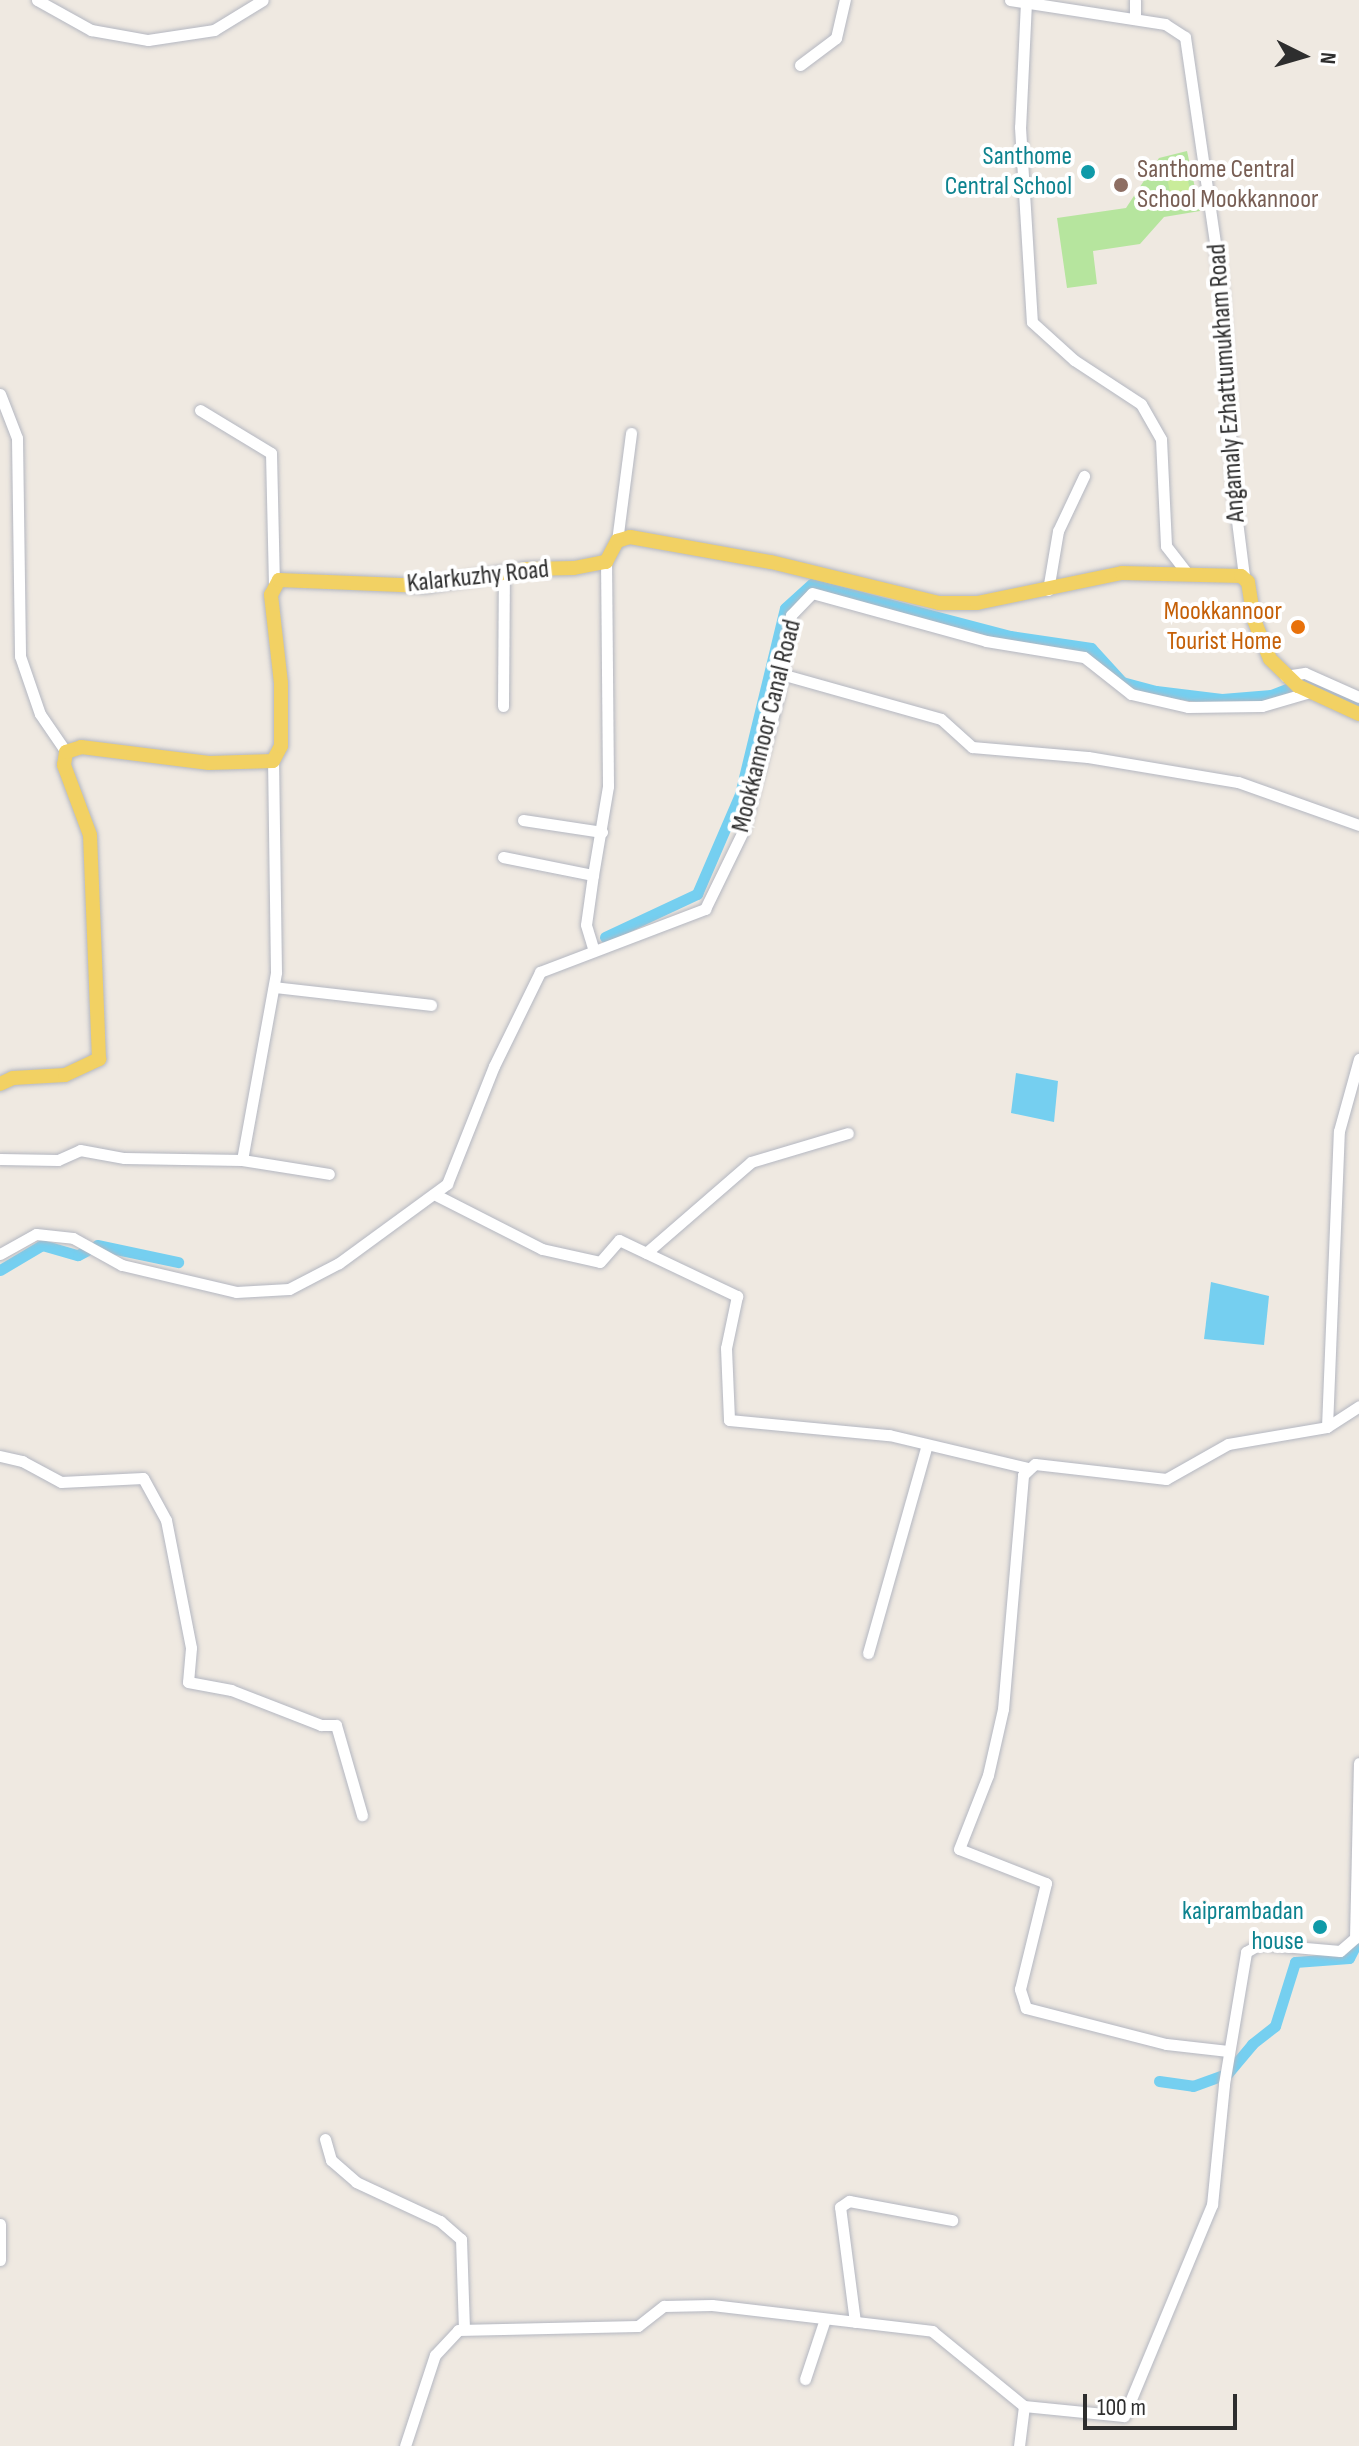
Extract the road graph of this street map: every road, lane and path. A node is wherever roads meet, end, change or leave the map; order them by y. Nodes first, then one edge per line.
1 (37, 0) edge
2 (263, 0) edge
3 (845, 0) edge
4 (1010, 0) edge
5 (1135, 0) edge
6 (1026, 2) junction
7 (1135, 19) junction
8 (800, 65) dead end
9 (0, 394) edge
10 (200, 410) dead end
11 (631, 433) dead end
12 (1084, 476) dead end
13 (617, 541) junction
14 (606, 562) junction
15 (1187, 573) junction
16 (504, 574) junction
17 (1244, 576) junction
18 (274, 583) junction
19 (1048, 590) junction
20 (781, 674) junction
21 (1297, 684) junction
22 (1359, 697) edge
23 (503, 706) dead end
24 (1359, 714) edge
25 (66, 752) junction
26 (273, 761) junction
27 (523, 820) dead end
28 (1359, 825) edge
29 (602, 832) junction
30 (503, 857) dead end
31 (593, 875) junction
32 (594, 951) junction
33 (274, 987) junction
34 (431, 1005) dead end
35 (1359, 1059) edge
36 (0, 1084) edge
37 (848, 1133) dead end
38 (0, 1159) edge
39 (242, 1160) junction
40 (329, 1174) dead end
41 (434, 1194) junction
42 (646, 1253) junction
43 (0, 1254) edge
44 (1359, 1406) edge
45 (1327, 1427) junction
46 (927, 1445) junction
47 (0, 1456) edge
48 (1027, 1468) junction
49 (868, 1653) dead end
50 (1359, 1763) edge
51 (362, 1815) dead end
52 (1357, 1854) edge
53 (1357, 1923) edge
54 (1355, 1938) junction
55 (1359, 1951) edge
56 (1228, 2057) junction
57 (325, 2139) dead end
58 (952, 2220) dead end
59 (0, 2224) edge
60 (0, 2260) edge
61 (825, 2319) junction
62 (855, 2322) junction
63 (464, 2329) junction
64 (805, 2379) dead end
65 (1024, 2406) junction
66 (405, 2446) edge
67 (1019, 2446) edge

1 - 2 street
3 - 8 street
4 - 6 street, Angamaly Ezhattumukham Road
5 - 7 street
6 - 7 street, Angamaly Ezhattumukham Road
6 - 15 street
7 - 17 street, Angamaly Ezhattumukham Road
9 - 25 street
10 - 18 street
11 - 13 street
12 - 19 street
13 - 14 main road
13 - 19 main road
14 - 16 main road, Kalarkuzhy Road
14 - 29 street
15 - 17 main road
15 - 19 main road
16 - 18 main road, Kalarkuzhy Road
16 - 23 street
17 - 21 main road
18 - 26 main road
20 - 21 street, Mookkannoor Canal Road
20 - 28 street
20 - 32 street, Mookkannoor Canal Road
21 - 22 street
21 - 24 main road
25 - 26 main road
25 - 36 main road
26 - 33 street
27 - 29 street
29 - 31 street
30 - 31 street
31 - 32 street
32 - 41 street, Mookkannoor Canal Road
33 - 34 street
33 - 39 street
35 - 45 street
37 - 42 street
38 - 39 street
39 - 40 street
41 - 42 street
41 - 43 street, Mookkannoor Canal Road
42 - 46 street
44 - 45 street
45 - 48 street
46 - 48 street
46 - 49 street
47 - 51 street
48 - 56 street
50 - 52 street
52 - 53 street
53 - 54 street
54 - 55 street
54 - 56 street
56 - 65 street
57 - 63 street
58 - 62 street
59 - 60 street
61 - 62 street
61 - 63 street
61 - 64 street
62 - 65 street
63 - 66 street
65 - 67 street

